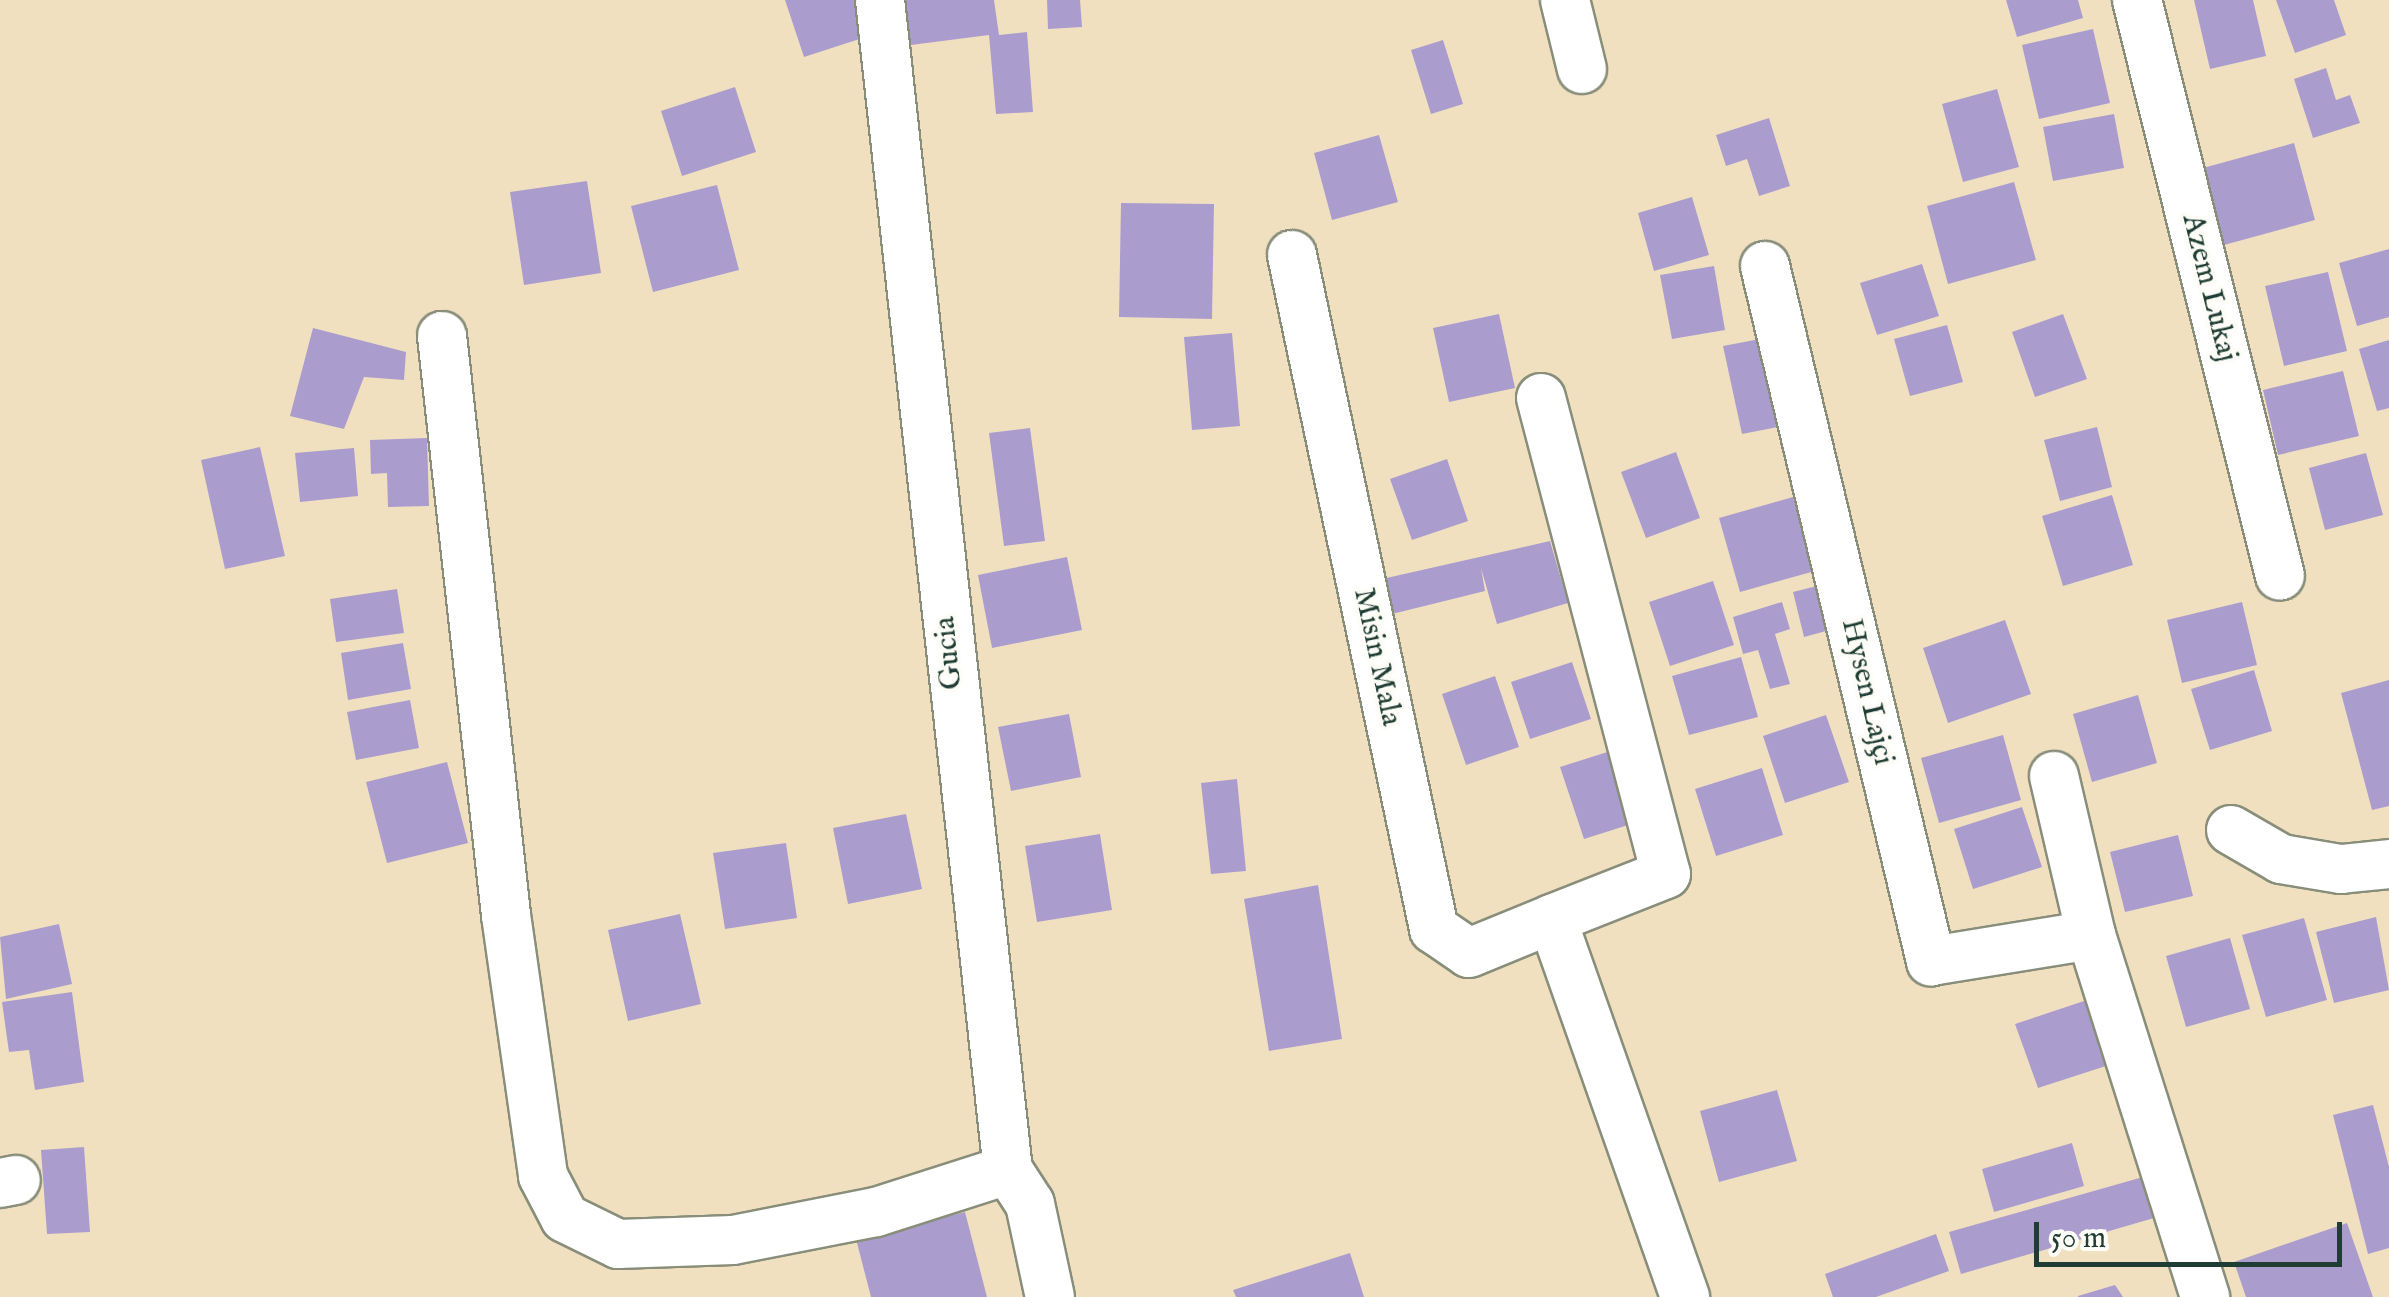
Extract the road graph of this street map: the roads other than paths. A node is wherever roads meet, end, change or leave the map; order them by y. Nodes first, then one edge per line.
1 (880, 0) edge
2 (1566, 0) edge
3 (2138, 0) edge
4 (1582, 68) dead end
5 (1292, 255) dead end
6 (1764, 266) dead end
7 (442, 336) dead end
8 (1540, 398) dead end
9 (2280, 576) dead end
10 (2054, 776) dead end
11 (2231, 830) dead end
12 (2389, 864) edge
13 (1552, 919) junction
14 (2091, 935) junction
15 (1008, 1170) junction
16 (1050, 1297) edge
17 (1684, 1297) edge
18 (2206, 1297) edge

1 - 15 street, Gucia
2 - 4 street
3 - 9 street, Azem Lukaj
5 - 13 street, Misin Mala
6 - 14 street, Hysen Lajçi
7 - 15 street
8 - 13 street, Misin Mala
10 - 14 street
11 - 12 street
13 - 17 street
14 - 18 street
15 - 16 street, Gucia

